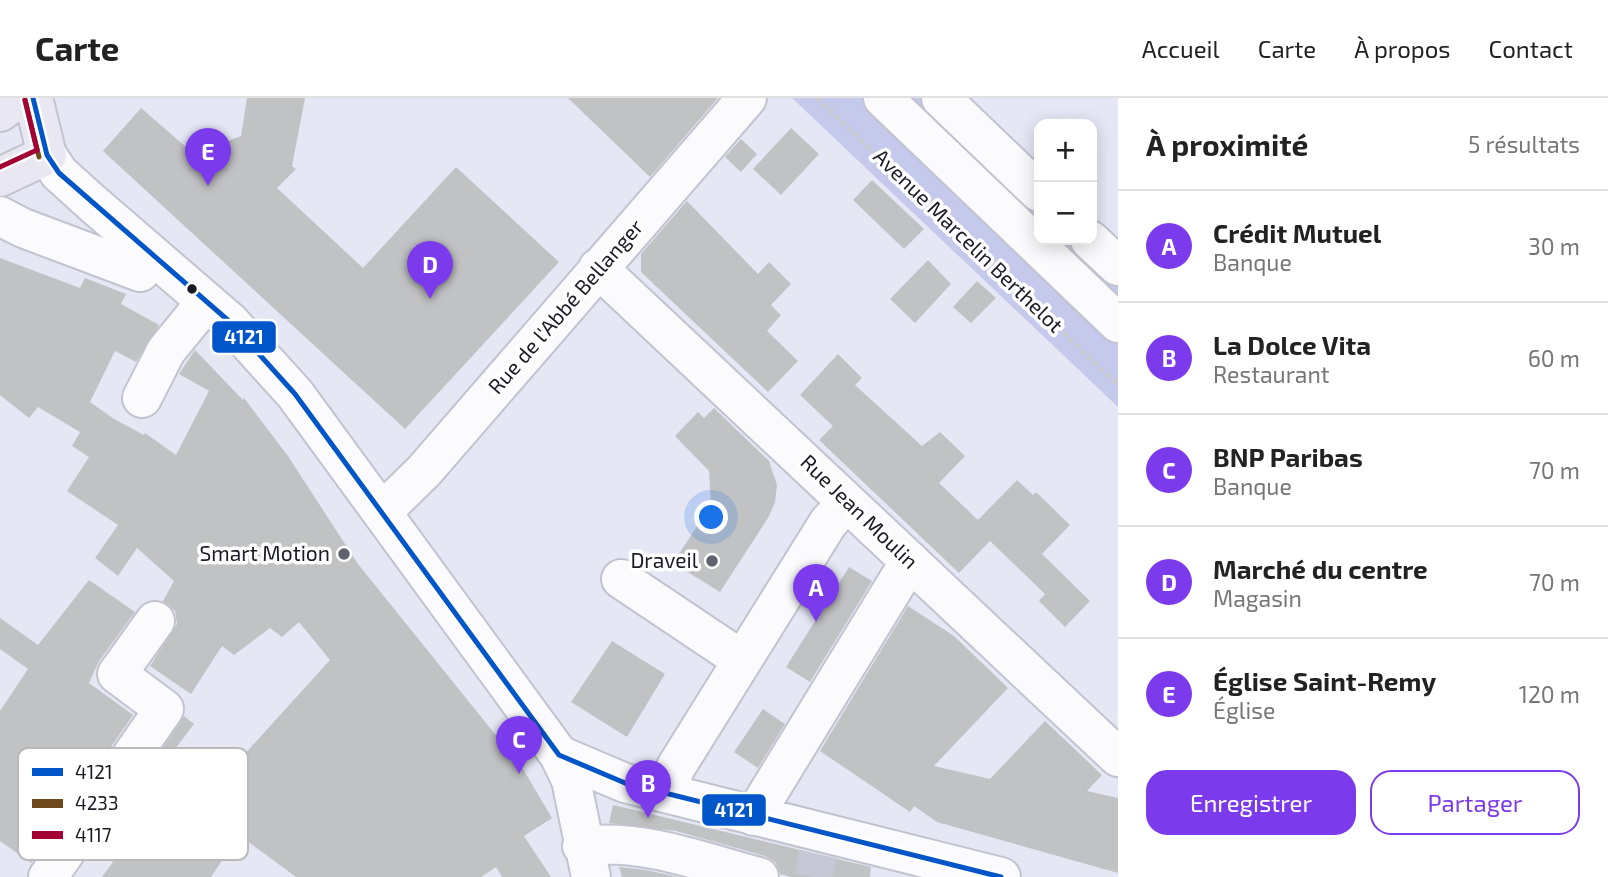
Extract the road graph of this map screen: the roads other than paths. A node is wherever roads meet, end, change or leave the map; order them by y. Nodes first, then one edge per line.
1 (19, 98) edge
2 (33, 98) edge
3 (883, 98) edge
4 (941, 98) edge
5 (747, 99) edge
6 (0, 112) edge
7 (47, 155) junction
8 (0, 177) edge
9 (1034, 187) edge
10 (0, 216) edge
11 (1095, 245) edge
12 (153, 258) junction
13 (1118, 267) edge
14 (598, 268) junction
15 (206, 302) junction
16 (1118, 323) edge
17 (142, 398) dead end
18 (847, 502) junction
19 (383, 512) junction
20 (910, 561) junction
21 (621, 579) dead end
22 (155, 621) dead end
23 (742, 660) junction
24 (137, 748) edge
25 (559, 755) junction
26 (1118, 757) edge
27 (666, 792) junction
28 (754, 816) junction
29 (60, 860) edge
30 (587, 862) edge
31 (48, 877) edge
32 (759, 877) edge
33 (1001, 877) edge

1 - 6 main road
2 - 7 main road
3 - 16 street
4 - 9 street
5 - 14 street, Rue de l'Abbé Bellanger
7 - 8 main road
7 - 12 street
10 - 12 street
11 - 13 street
12 - 15 street
14 - 18 street, Rue Jean Moulin
14 - 19 street, Rue de l'Abbé Bellanger
15 - 17 street
15 - 19 street
18 - 20 street, Rue Jean Moulin
18 - 23 street
19 - 25 street
20 - 26 street, Rue Jean Moulin
20 - 28 street
21 - 23 street
22 - 24 street
23 - 27 street
25 - 27 street
25 - 30 street
27 - 28 street
28 - 33 street
29 - 31 street
30 - 32 street

